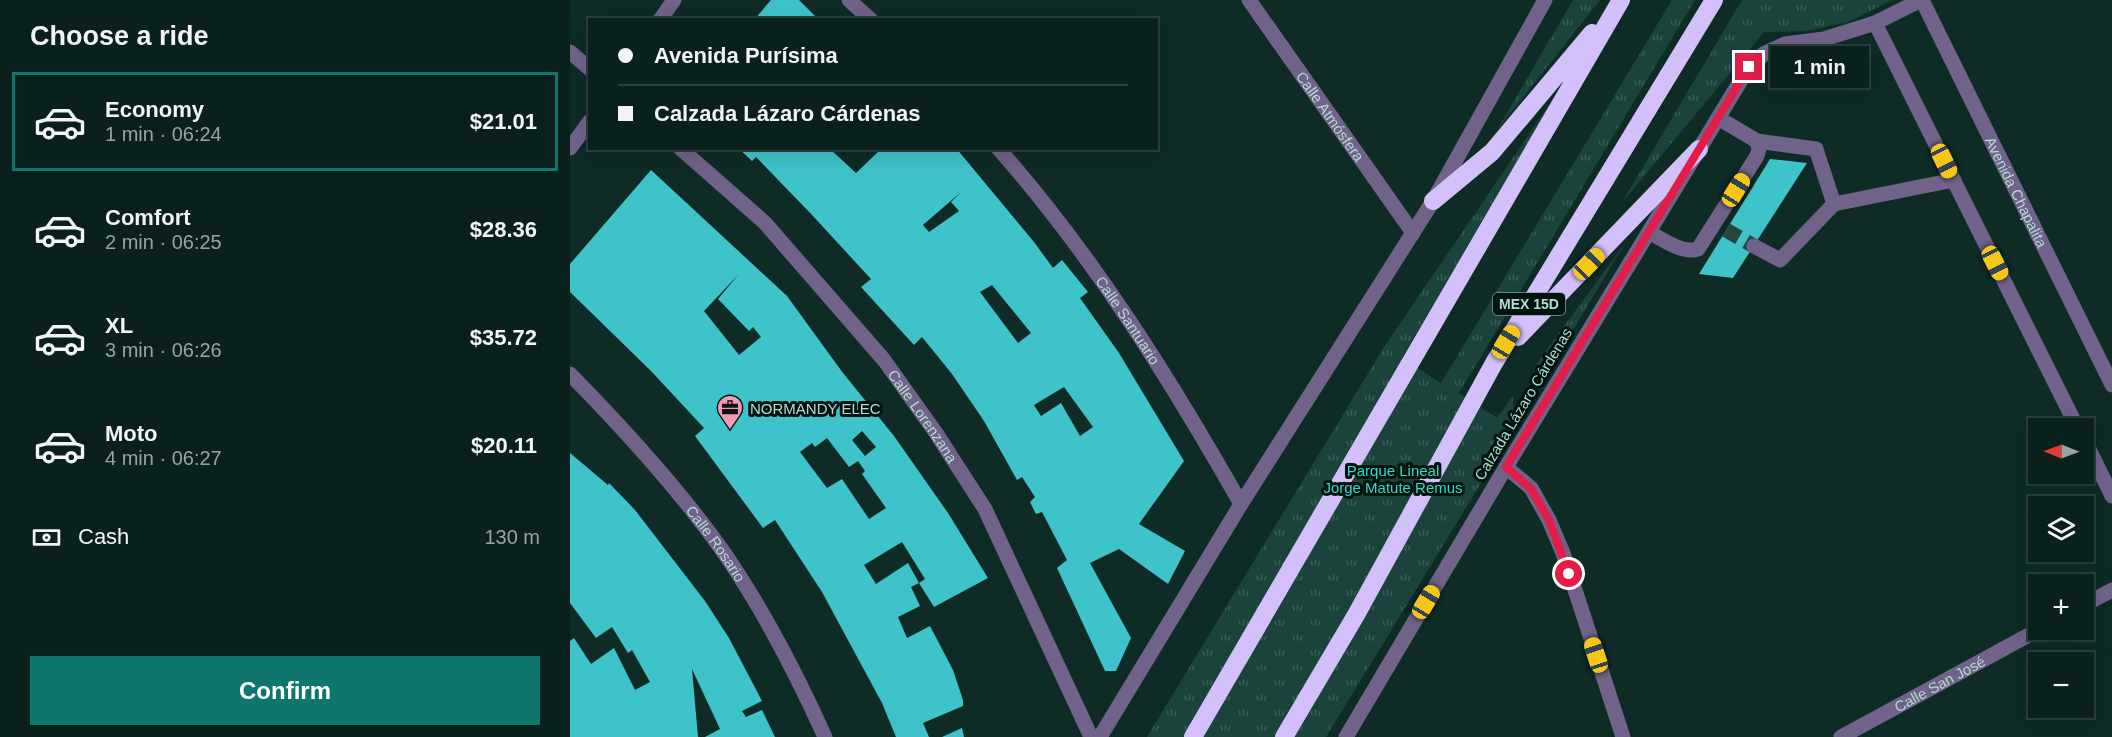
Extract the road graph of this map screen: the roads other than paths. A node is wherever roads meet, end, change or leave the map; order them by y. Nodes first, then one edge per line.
1 (674, 0) edge
2 (849, 0) edge
3 (1249, 0) edge
4 (1545, 0) edge
5 (1621, 0) edge
6 (1714, 0) edge
7 (1921, 0) edge
8 (661, 18) edge
9 (869, 18) edge
10 (1875, 23) junction
11 (570, 52) edge
12 (588, 67) edge
13 (1718, 118) junction
14 (588, 124) edge
15 (1757, 141) junction
16 (570, 148) edge
17 (1699, 149) junction
18 (682, 150) edge
19 (1000, 150) edge
20 (1954, 180) junction
21 (1432, 201) junction
22 (1834, 204) junction
23 (1649, 232) junction
24 (1413, 233) junction
25 (1754, 246) tunnel mouth
26 (1494, 363) junction
27 (570, 374) edge
28 (2112, 385) edge
29 (2073, 418) edge
30 (2094, 460) edge
31 (1506, 467) junction
32 (2112, 496) edge
33 (1241, 504) junction
34 (2112, 590) edge
35 (2094, 600) edge
36 (2028, 636) edge
37 (1859, 733) edge
38 (825, 737) edge
39 (1091, 737) edge
40 (1100, 737) edge
41 (1193, 737) edge
42 (1284, 737) edge
43 (1346, 737) edge
44 (1623, 737) edge
45 (1841, 737) edge

1 - 8 street
2 - 9 street
3 - 24 street, Calle Atmósfera
4 - 21 street
5 - 21 highway
5 - 41 highway
6 - 26 highway, MEX 15D
7 - 10 street, Calzada Lázaro Cárdenas
7 - 28 street, Avenida Chapalita
10 - 13 street, Calzada Lázaro Cárdenas
10 - 20 street
11 - 12 street
13 - 15 street
13 - 17 street, Calzada Lázaro Cárdenas
14 - 16 street
15 - 22 street
15 - 23 street
17 - 23 street, Calzada Lázaro Cárdenas
17 - 26 highway
18 - 39 street, Calle Lorenzana
19 - 33 street, Calle Santuario
20 - 22 street
20 - 29 street
21 - 24 street
22 - 25 street
23 - 31 street, Calzada Lázaro Cárdenas
24 - 33 street
26 - 42 highway, MEX 15D
27 - 38 street, Calle Rosario
30 - 32 street
31 - 43 street, Calzada Lázaro Cárdenas
31 - 44 street
33 - 40 street
34 - 35 street
36 - 37 street, Calle San José
37 - 45 street, Calle San José

